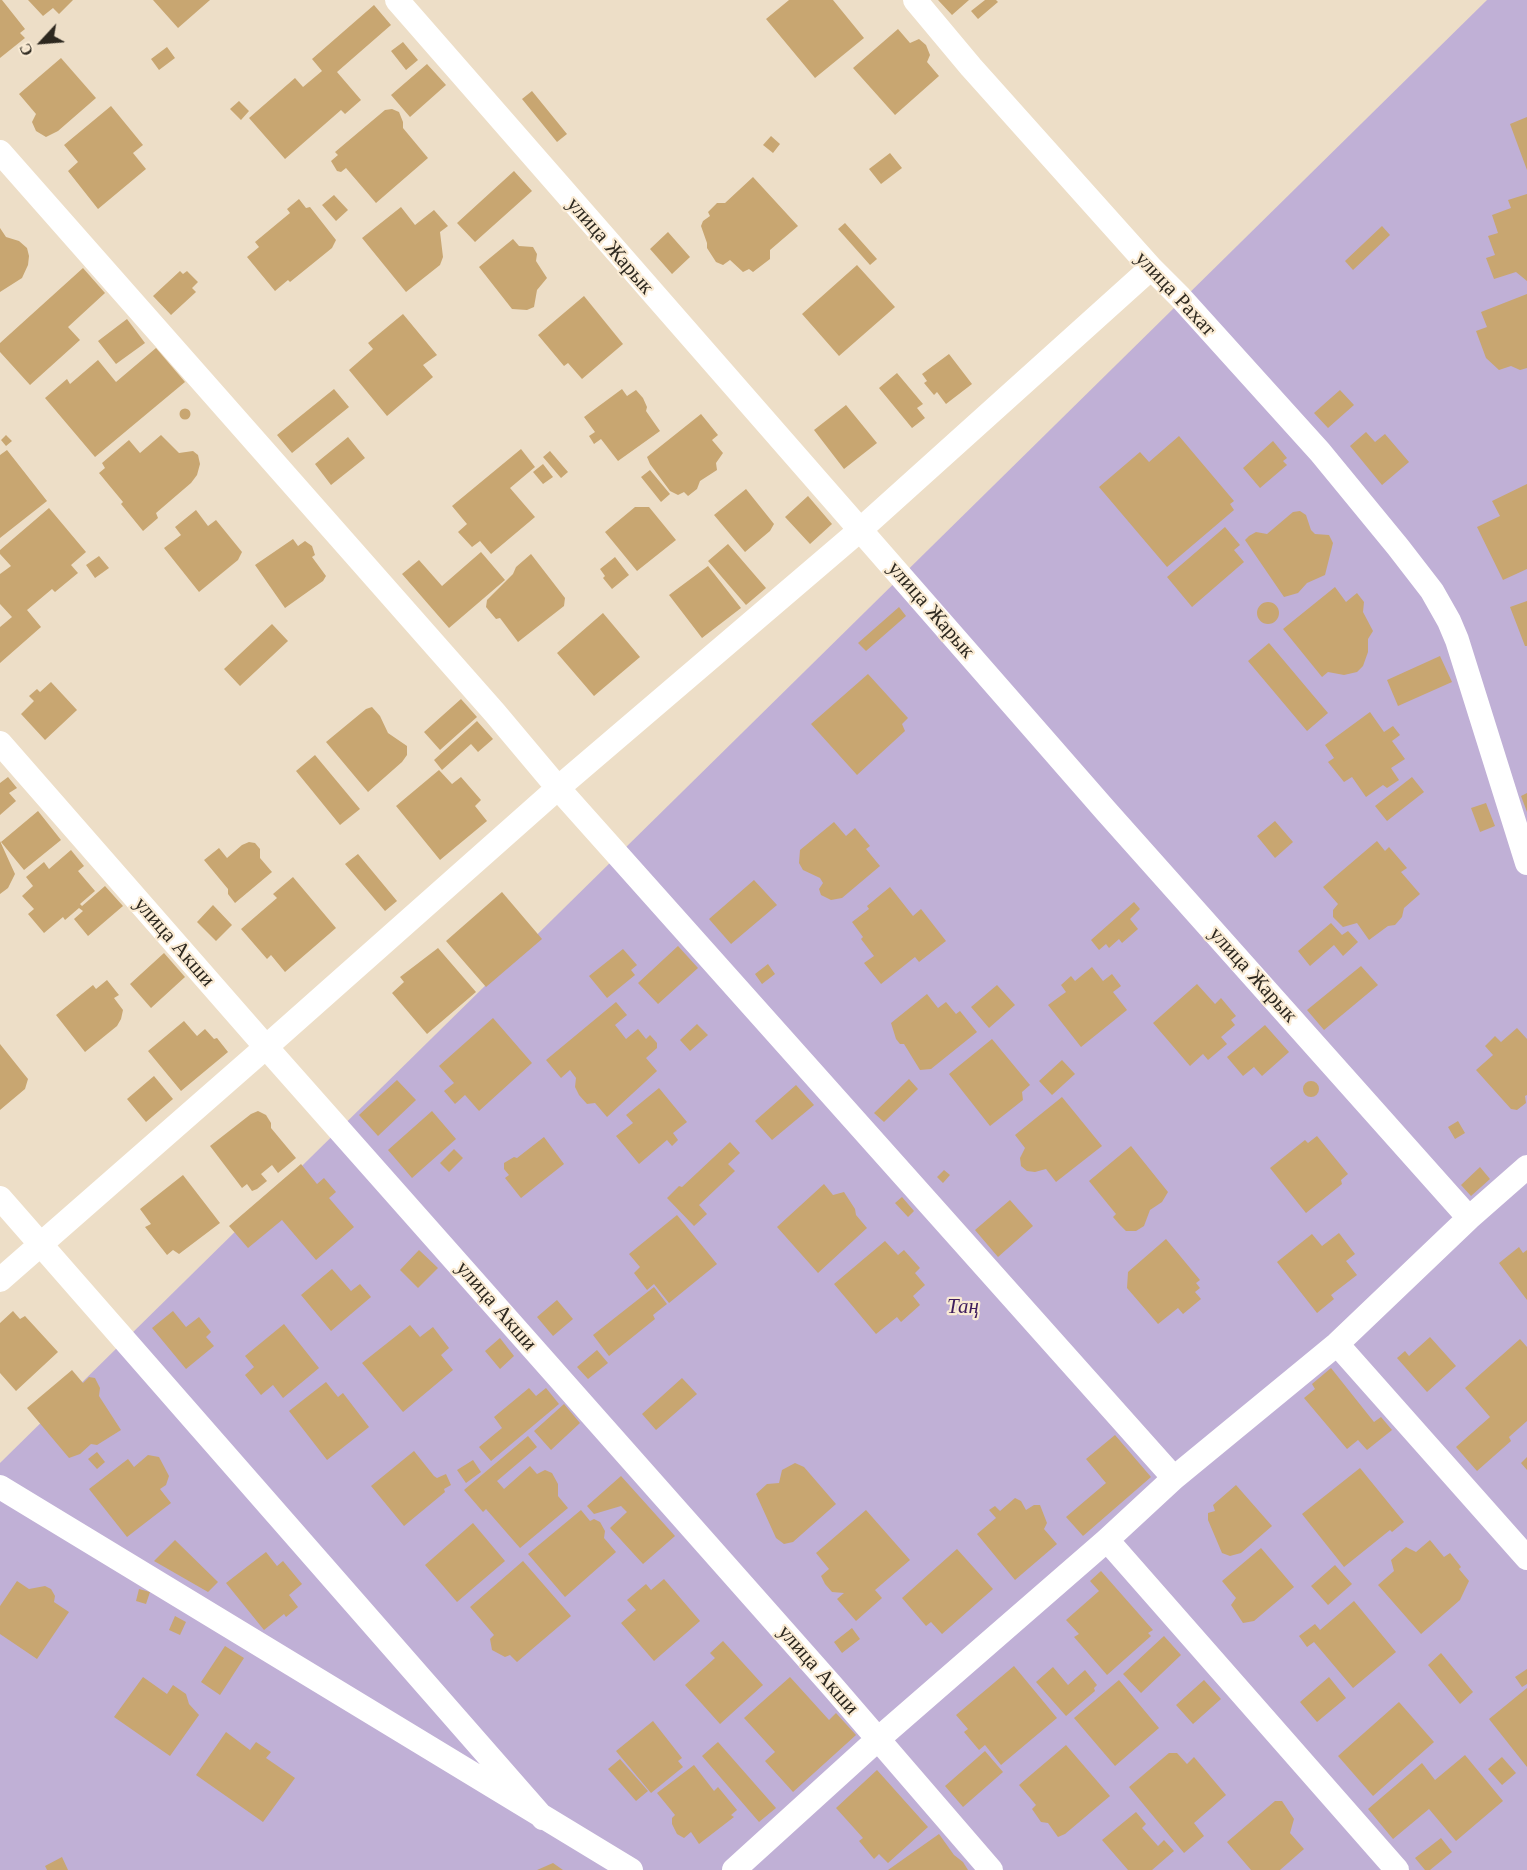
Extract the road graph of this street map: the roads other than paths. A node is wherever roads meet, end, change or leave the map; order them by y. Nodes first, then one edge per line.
1 (396, 0) edge
2 (915, 0) edge
3 (0, 152) edge
4 (1151, 268) junction
5 (860, 530) junction
6 (0, 743) edge
7 (558, 788) junction
8 (1527, 863) edge
9 (266, 1047) junction
10 (1527, 1167) edge
11 (0, 1198) edge
12 (1469, 1218) junction
13 (40, 1244) junction
14 (0, 1280) edge
15 (1337, 1344) junction
16 (1174, 1478) junction
17 (0, 1487) edge
18 (1107, 1540) junction
19 (1527, 1558) edge
20 (877, 1740) junction
21 (543, 1818) junction
22 (631, 1870) edge
23 (734, 1870) edge
24 (991, 1870) edge
25 (1396, 1870) edge

1 - 5 street, улица Жарык
2 - 4 street, улица Рахат
3 - 7 street
4 - 5 street
4 - 8 street, улица Рахат
5 - 7 street
5 - 12 street, улица Жарык
6 - 9 street, улица Акши
7 - 9 street
7 - 16 street
9 - 13 street
9 - 20 street, улица Акши
10 - 12 street
11 - 13 street
12 - 15 street
13 - 14 street
13 - 21 street
15 - 16 street
15 - 19 street
16 - 18 street
17 - 21 street
18 - 20 street
18 - 25 street
20 - 23 street
20 - 24 street, улица Акши
21 - 22 street

